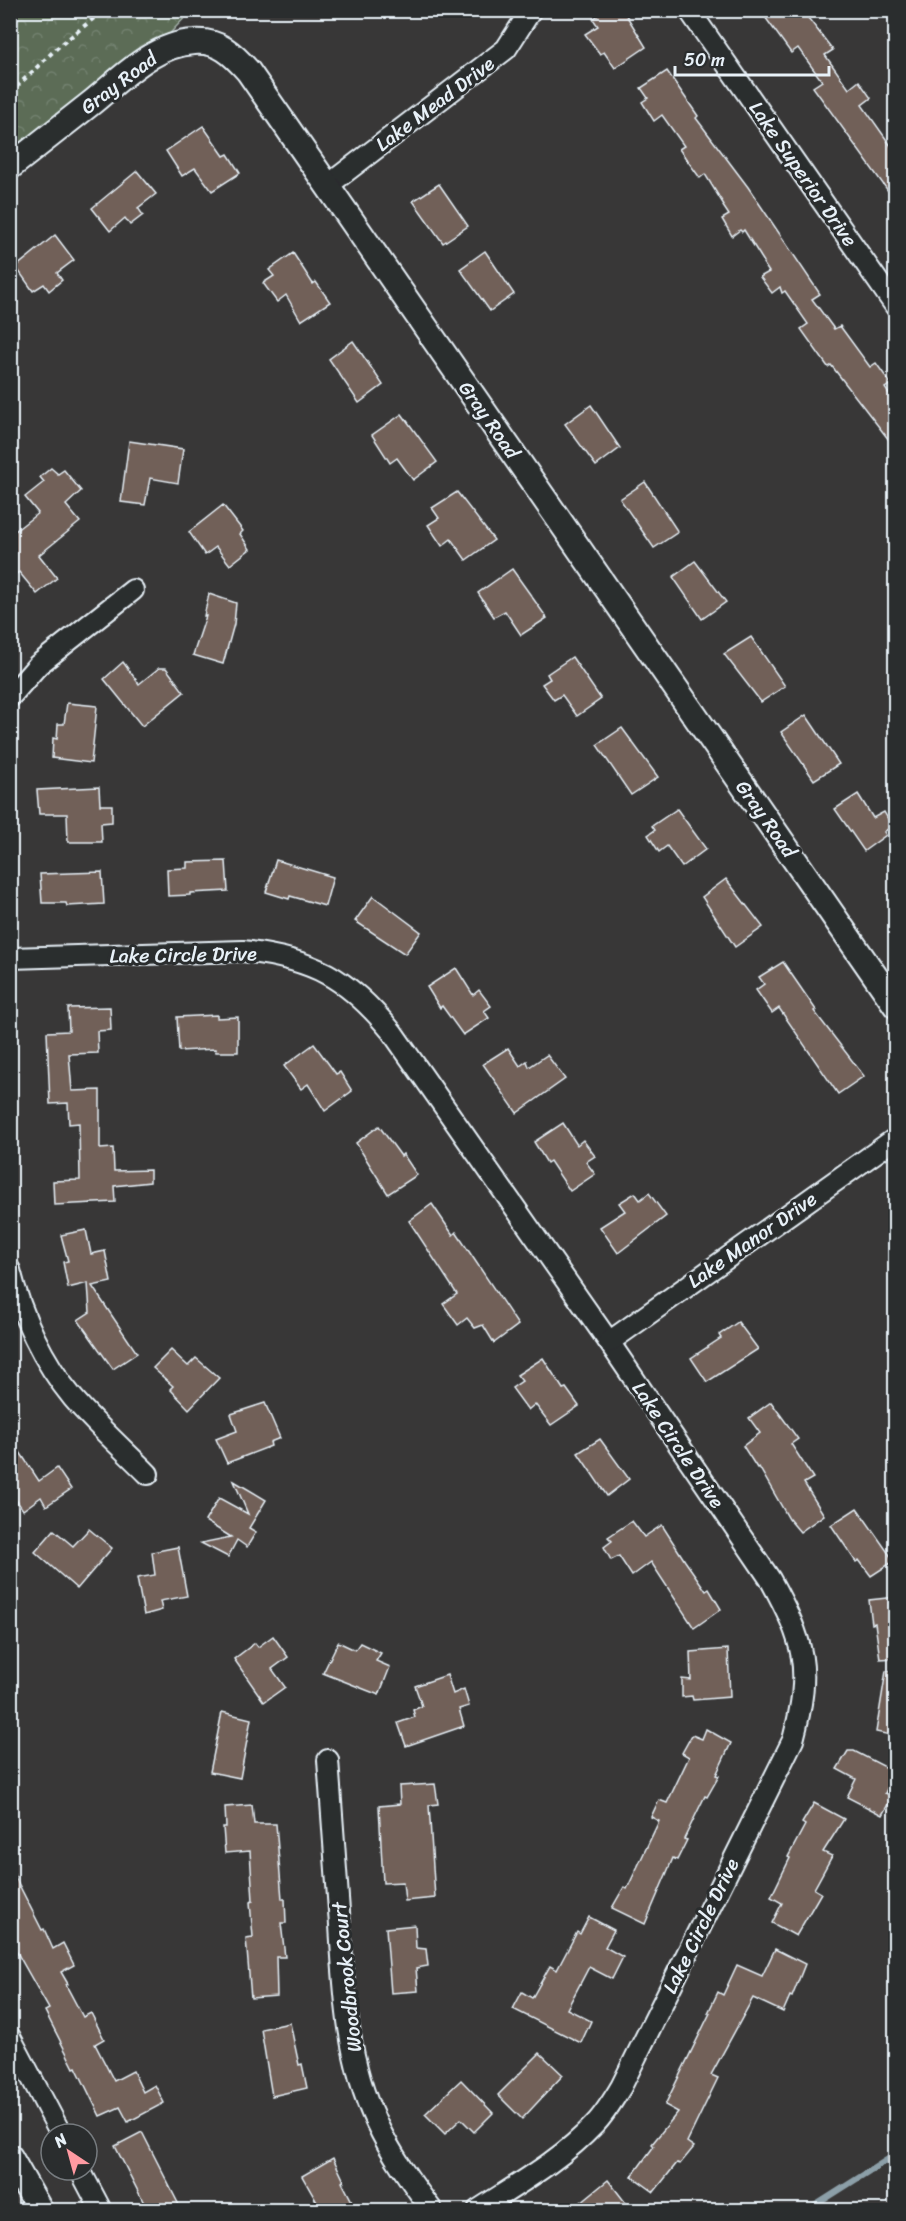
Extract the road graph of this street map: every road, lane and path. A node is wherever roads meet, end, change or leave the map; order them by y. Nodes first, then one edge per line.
1 (104, 10) edge
2 (531, 10) edge
3 (689, 10) edge
4 (10, 93) edge
5 (10, 167) edge
6 (327, 186) junction
7 (896, 307) edge
8 (133, 590) dead end
9 (10, 697) edge
10 (10, 958) edge
11 (896, 1006) edge
12 (896, 1138) edge
13 (10, 1269) edge
14 (609, 1342) junction
15 (148, 1474) dead end
16 (328, 1760) dead end
17 (10, 2037) edge
18 (55, 2122) edge
19 (10, 2157) edge
20 (86, 2182) edge
21 (40, 2211) edge
22 (101, 2211) edge
23 (432, 2211) edge
24 (477, 2211) edge

1 - 4 path
2 - 6 street, Lake Mead Drive
3 - 7 street, Lake Superior Drive
5 - 6 street, Gray Road
6 - 11 street, Gray Road
8 - 9 street
10 - 14 street, Lake Circle Drive
12 - 14 street, Lake Manor Drive
13 - 15 street
14 - 24 street, Lake Circle Drive
16 - 23 street, Woodbrook Court
17 - 18 street
19 - 21 street
20 - 22 street

